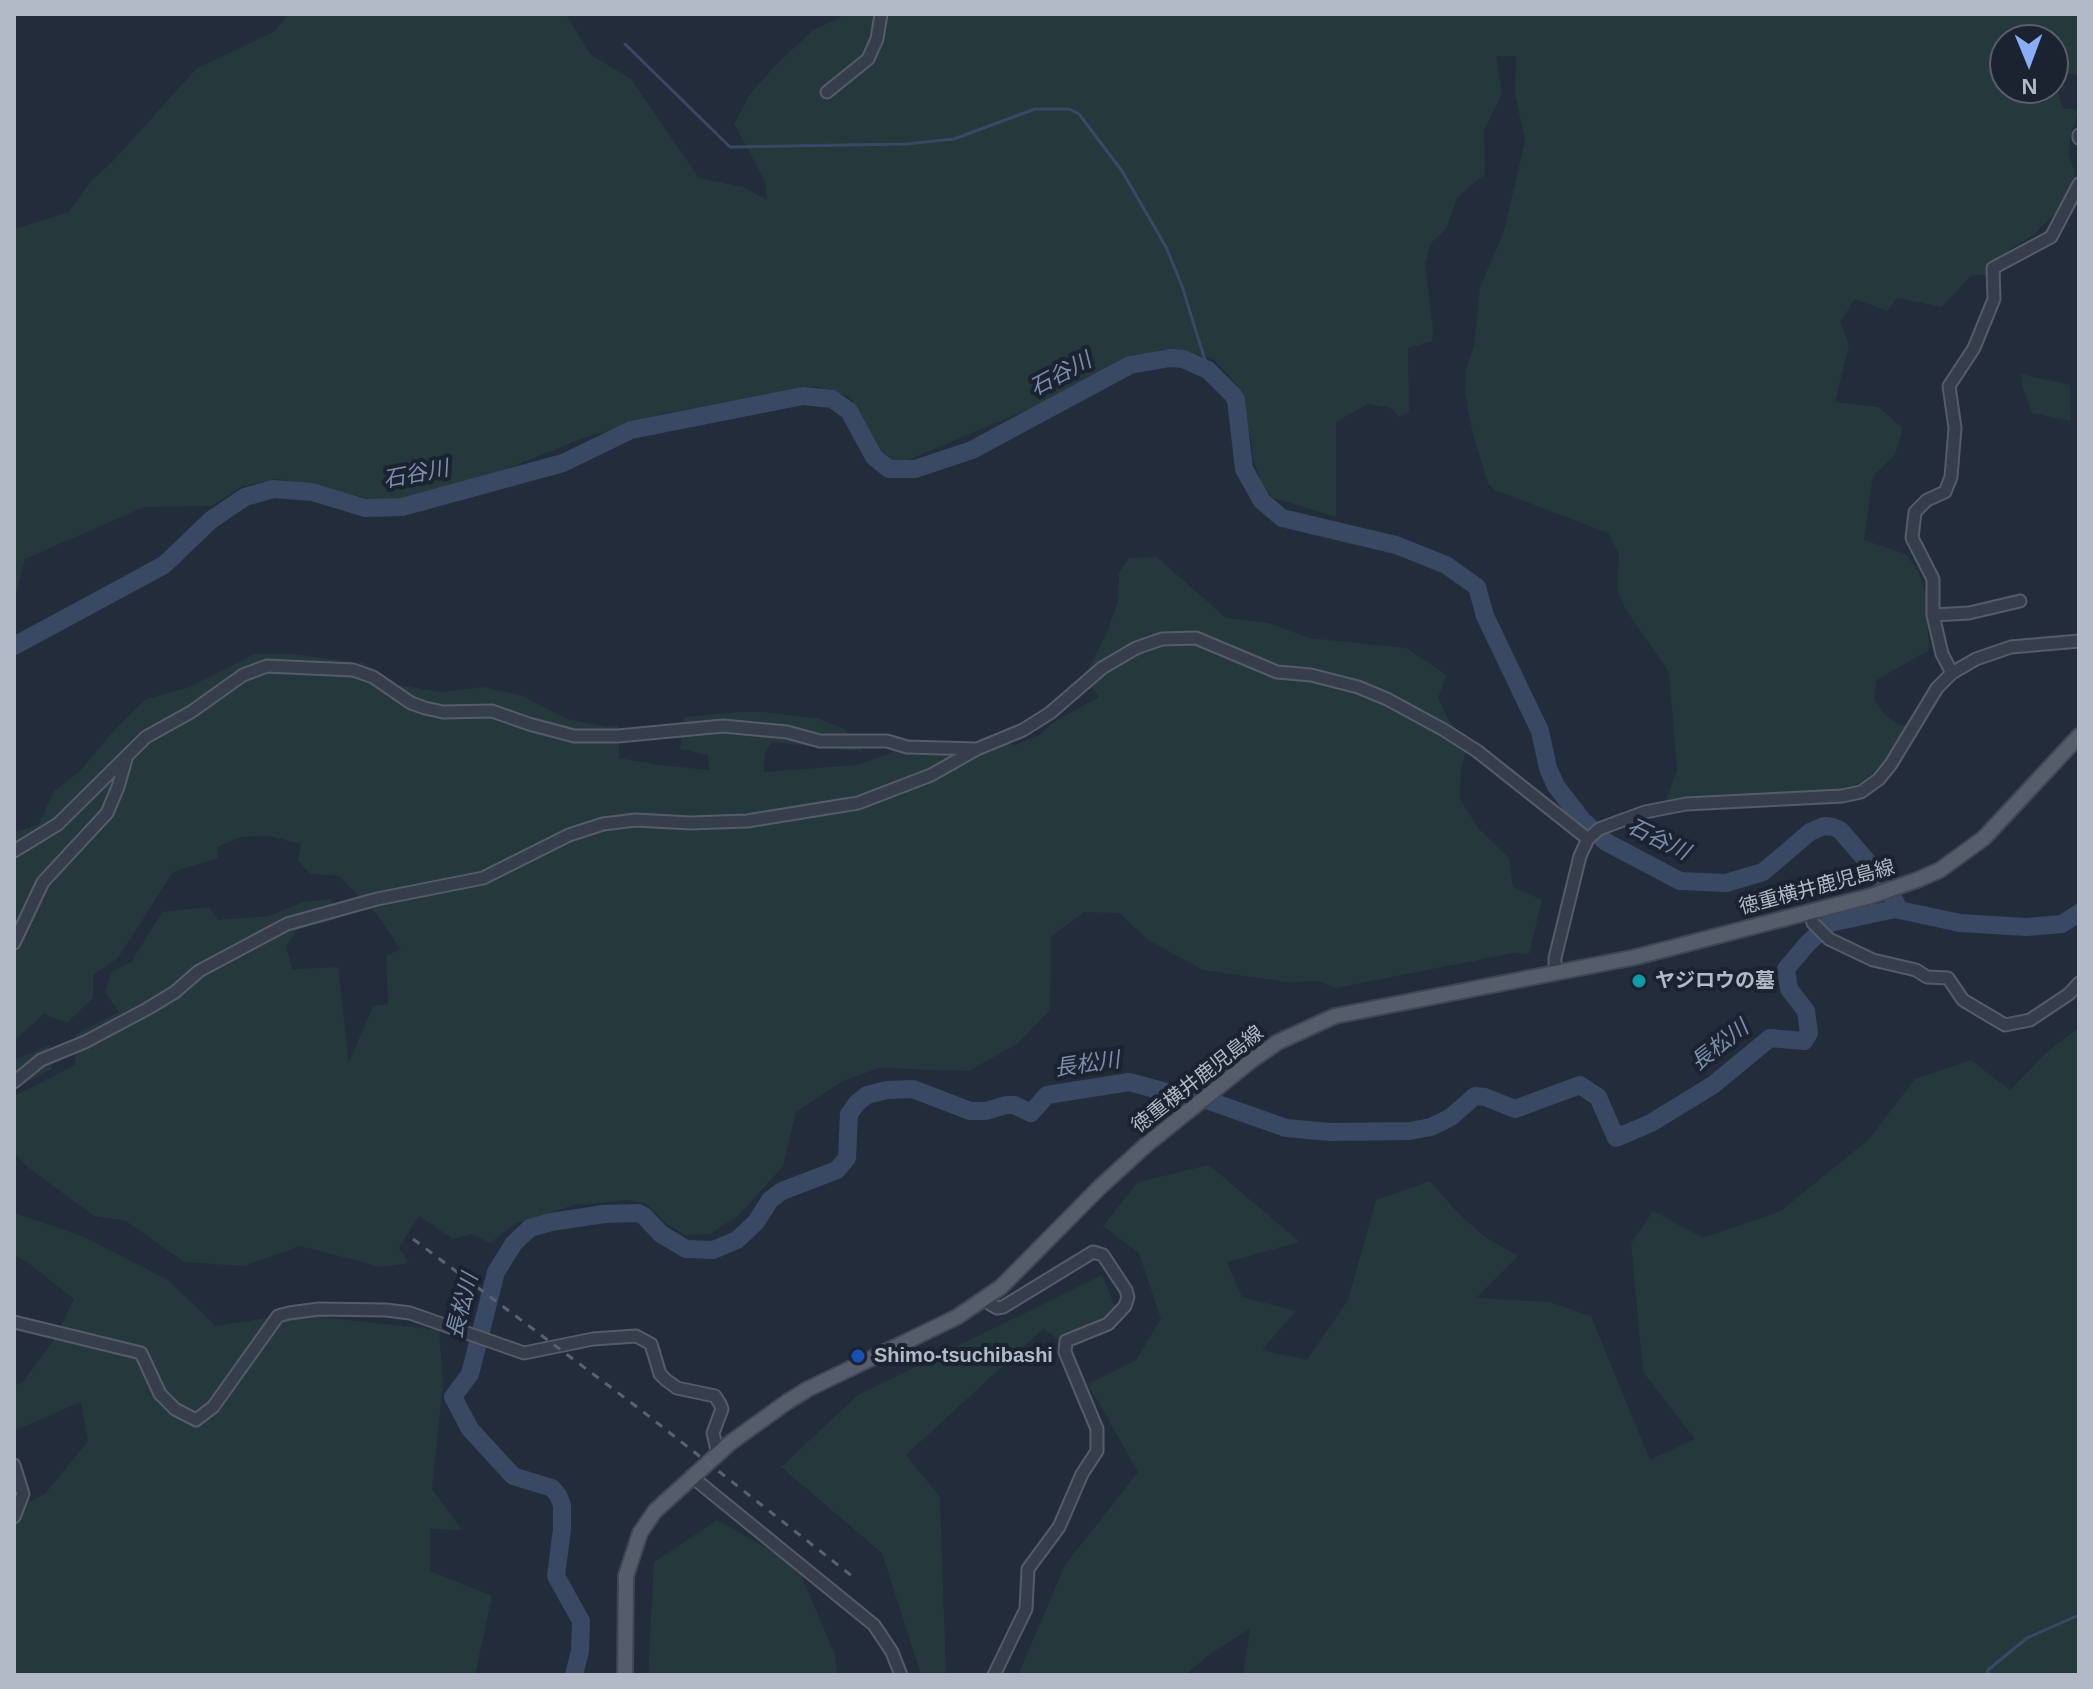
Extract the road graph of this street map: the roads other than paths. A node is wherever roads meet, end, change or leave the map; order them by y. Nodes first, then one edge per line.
1 (881, 14) edge
2 (827, 92) dead end
3 (2079, 184) edge
4 (2020, 601) dead end
5 (1933, 615) junction
6 (2079, 641) edge
7 (1952, 673) junction
8 (2079, 736) edge
9 (977, 749) junction
10 (127, 757) junction
11 (1588, 839) junction
12 (14, 851) edge
13 (1810, 911) junction
14 (14, 943) edge
15 (1555, 974) junction
16 (2079, 983) edge
17 (14, 1082) edge
18 (984, 1300) junction
19 (14, 1322) edge
20 (718, 1454) junction
21 (14, 1465) edge
22 (691, 1476) junction
23 (14, 1517) edge
24 (625, 1675) edge
25 (901, 1675) edge
26 (994, 1675) edge

1 - 2 street
3 - 5 street
4 - 5 street
5 - 7 street
6 - 7 street
7 - 11 street
8 - 13 main road, 徳重横井鹿児島線
9 - 10 street
9 - 11 street
9 - 17 street
10 - 12 street
10 - 14 street
11 - 15 street
13 - 15 main road, 徳重横井鹿児島線
13 - 16 street
15 - 18 main road, 徳重横井鹿児島線
18 - 20 main road, 徳重横井鹿児島線
18 - 26 street
19 - 20 street
20 - 22 main road, 徳重横井鹿児島線
21 - 23 street
22 - 24 main road, 徳重横井鹿児島線
22 - 25 street

